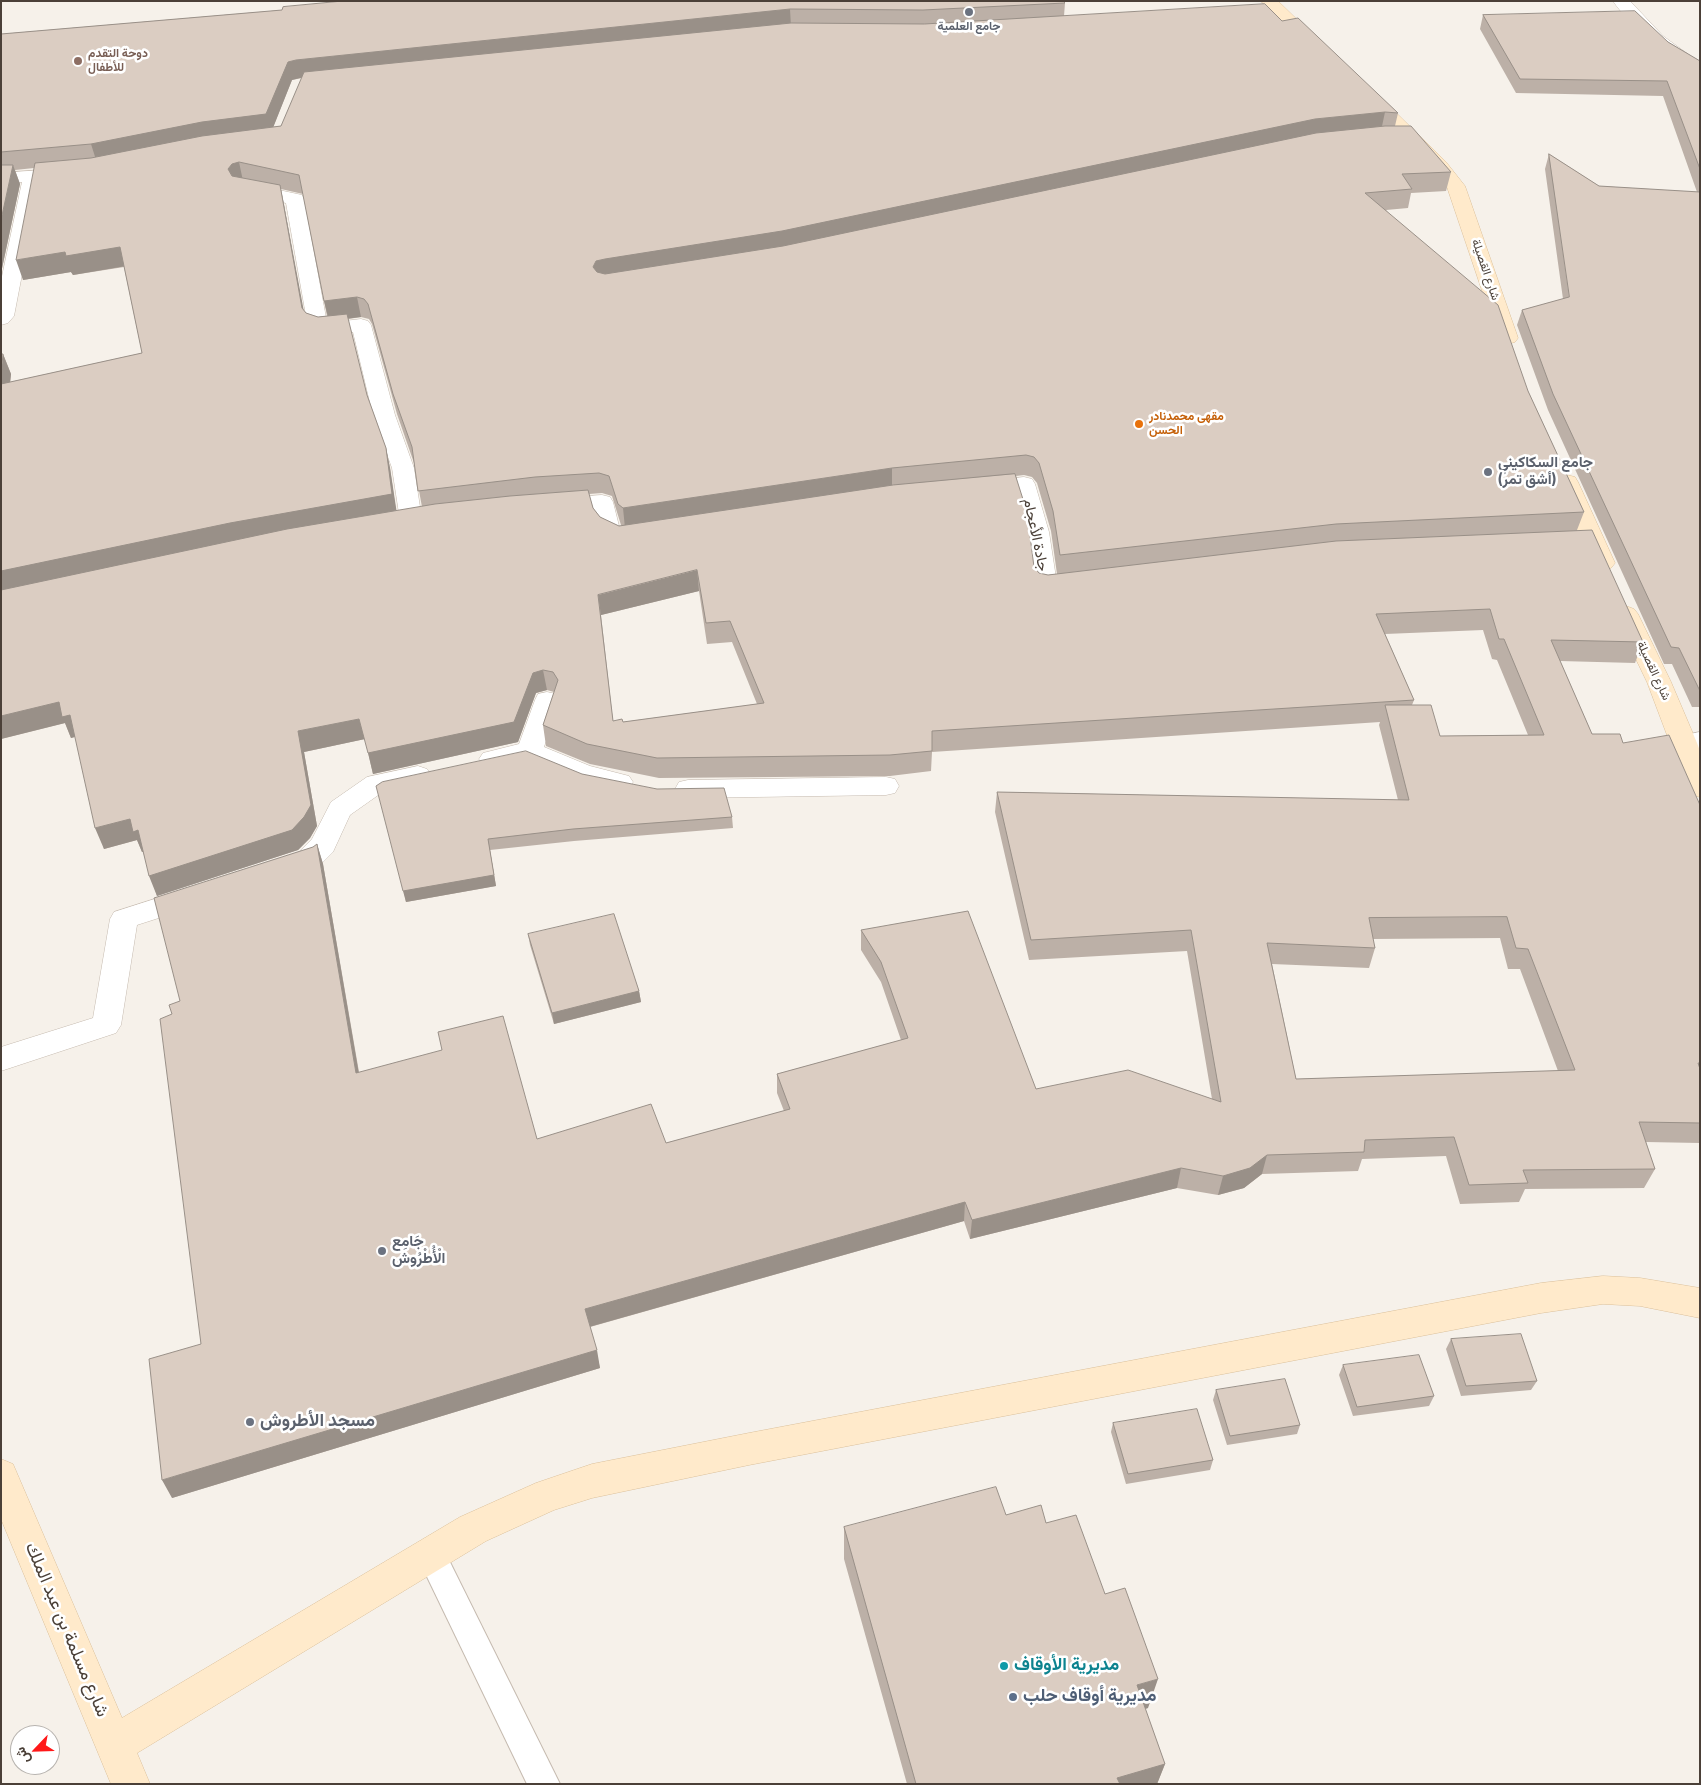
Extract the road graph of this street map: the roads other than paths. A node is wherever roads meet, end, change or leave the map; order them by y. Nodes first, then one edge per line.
1 (1621, 1) edge
2 (1273, 11) edge
3 (1328, 58) edge
4 (1700, 71) edge
5 (1354, 83) edge
6 (1389, 138) edge
7 (1413, 139) junction
8 (88, 171) edge
9 (32, 177) junction
10 (1, 178) edge
11 (242, 189) edge
12 (1, 319) edge
13 (1514, 354) edge
14 (1558, 463) edge
15 (958, 491) edge
16 (530, 506) edge
17 (412, 520) edge
18 (655, 532) edge
19 (1095, 581) edge
20 (547, 700) dead end
21 (1692, 742) edge
22 (530, 751) junction
23 (472, 763) edge
24 (443, 769) edge
25 (886, 786) dead end
26 (1700, 788) edge
27 (264, 874) edge
28 (218, 889) edge
29 (1, 1059) edge
30 (1700, 1303) edge
31 (1, 1476) edge
32 (431, 1554) junction
33 (114, 1745) junction
34 (131, 1784) edge
35 (544, 1784) edge

1 - 4 street
2 - 3 street
5 - 7 street, شارع القصيلة
6 - 7 street
7 - 13 street, شارع القصيلة
8 - 9 street
9 - 10 street
9 - 12 street
11 - 17 street
14 - 21 street, شارع القصيلة
15 - 19 street, جادة الأعجام
16 - 18 street
20 - 22 street
21 - 26 street, شارع القصيلة
22 - 23 street
22 - 25 street
24 - 27 street
28 - 29 street
30 - 32 street
31 - 33 street, شارع مسلمة بن عبد الملك
32 - 33 street
32 - 35 lane
33 - 34 street, شارع مسلمة بن عبد الملك

